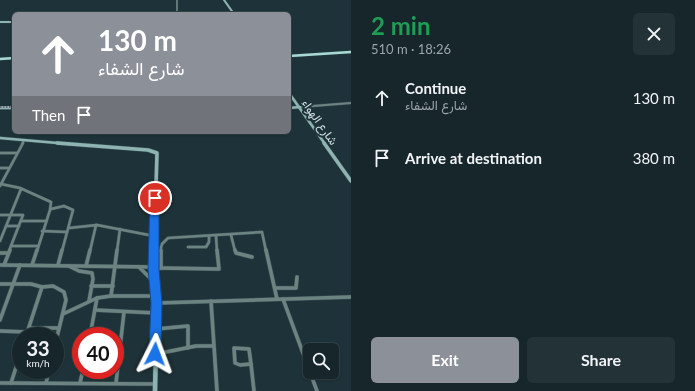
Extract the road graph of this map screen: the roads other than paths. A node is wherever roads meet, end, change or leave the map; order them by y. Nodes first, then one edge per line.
1 (177, 0) edge
2 (224, 0) edge
3 (177, 12) edge
4 (233, 12) edge
5 (0, 22) edge
6 (12, 22) edge
7 (351, 53) edge
8 (291, 56) edge
9 (0, 59) edge
10 (12, 59) edge
11 (291, 96) edge
12 (351, 103) edge
13 (300, 107) junction
14 (0, 108) edge
15 (12, 108) edge
16 (291, 108) edge
17 (0, 138) edge
18 (24, 140) junction
19 (0, 153) edge
20 (18, 153) junction
21 (0, 168) edge
22 (9, 168) junction
23 (351, 181) edge
24 (0, 185) edge
25 (20, 189) junction
26 (50, 210) junction
27 (0, 215) edge
28 (10, 215) junction
29 (21, 221) junction
30 (46, 221) junction
31 (96, 225) junction
32 (6, 226) junction
33 (19, 226) junction
34 (68, 228) junction
35 (120, 229) junction
36 (42, 231) junction
37 (67, 232) junction
38 (231, 234) junction
39 (154, 236) junction
40 (209, 236) junction
41 (216, 236) junction
42 (0, 241) edge
43 (11, 246) junction
44 (38, 246) junction
45 (188, 247) dead end
46 (0, 253) edge
47 (8, 253) junction
48 (252, 257) dead end
49 (0, 265) edge
50 (4, 265) junction
51 (20, 265) junction
52 (32, 265) junction
53 (58, 265) junction
54 (67, 266) junction
55 (86, 266) junction
56 (115, 266) junction
57 (139, 266) junction
58 (154, 268) junction
59 (161, 268) junction
60 (297, 277) dead end
61 (155, 283) junction
62 (0, 284) edge
63 (12, 284) junction
64 (91, 286) junction
65 (112, 286) junction
66 (42, 287) junction
67 (275, 288) junction
68 (111, 296) junction
69 (156, 296) junction
70 (351, 297) edge
71 (97, 298) junction
72 (277, 299) junction
73 (283, 299) junction
74 (89, 301) junction
75 (211, 301) junction
76 (157, 303) junction
77 (95, 310) junction
78 (124, 312) junction
79 (156, 313) junction
80 (63, 314) junction
81 (0, 320) edge
82 (29, 327) edge
83 (59, 327) edge
84 (92, 327) edge
85 (156, 329) junction
86 (0, 331) edge
87 (12, 332) edge
88 (213, 346) junction
89 (188, 348) junction
90 (155, 354) junction
91 (251, 364) junction
92 (13, 379) edge
93 (47, 379) edge
94 (81, 379) edge
95 (0, 383) edge
96 (12, 383) junction
97 (46, 383) junction
98 (80, 383) junction
99 (116, 383) junction
100 (154, 384) junction
101 (155, 391) edge
102 (217, 391) edge
103 (254, 391) edge
104 (317, 391) edge

1 - 3 street
2 - 4 street
5 - 6 street
7 - 8 main road
9 - 10 main road
11 - 13 street, شارع الهواء
12 - 13 street
13 - 16 street
13 - 23 street, شارع الهواء
14 - 15 street
17 - 18 street
18 - 20 street
18 - 39 street
19 - 20 street
20 - 22 street
21 - 22 street
22 - 24 street
24 - 25 street
25 - 26 street
25 - 28 street
26 - 30 street
26 - 34 street
27 - 28 street
28 - 29 street
28 - 32 street
29 - 30 street
29 - 33 street
30 - 36 street
31 - 34 street
31 - 35 street
31 - 55 street
32 - 33 street
32 - 42 street
33 - 43 street
34 - 37 street
35 - 39 street
35 - 56 street
36 - 37 street
36 - 44 street
37 - 53 street
38 - 41 street
38 - 48 street
38 - 67 street
39 - 58 street
40 - 41 street
40 - 45 street
40 - 59 street
41 - 59 street
43 - 44 street
43 - 47 street
44 - 52 street
46 - 47 street
47 - 50 street
49 - 50 street
50 - 51 street
51 - 52 street
51 - 63 street
52 - 53 street
53 - 54 street
54 - 55 street
54 - 64 street
55 - 56 street
56 - 57 street
56 - 65 street
57 - 58 street
57 - 61 street
58 - 59 street
58 - 61 street
60 - 67 street
61 - 69 street
62 - 63 street
63 - 66 street
63 - 81 street
64 - 65 street
64 - 74 street
65 - 68 street
66 - 80 street
66 - 82 street
67 - 72 street
68 - 69 street
68 - 71 street
69 - 76 street
70 - 73 street
71 - 74 street
71 - 77 street
72 - 73 street
72 - 75 street
73 - 104 street
74 - 80 street
75 - 76 street
75 - 88 street
76 - 79 street
77 - 78 street
77 - 84 street
78 - 79 street
78 - 99 street
79 - 85 street
80 - 83 street
85 - 89 street
85 - 90 street
86 - 87 street
88 - 89 street
88 - 102 street
89 - 90 street
90 - 100 street
91 - 91 street
91 - 103 street
92 - 96 street
93 - 97 street
94 - 98 street
95 - 96 street
96 - 97 street
97 - 98 street
98 - 99 street
99 - 100 street
100 - 101 street

